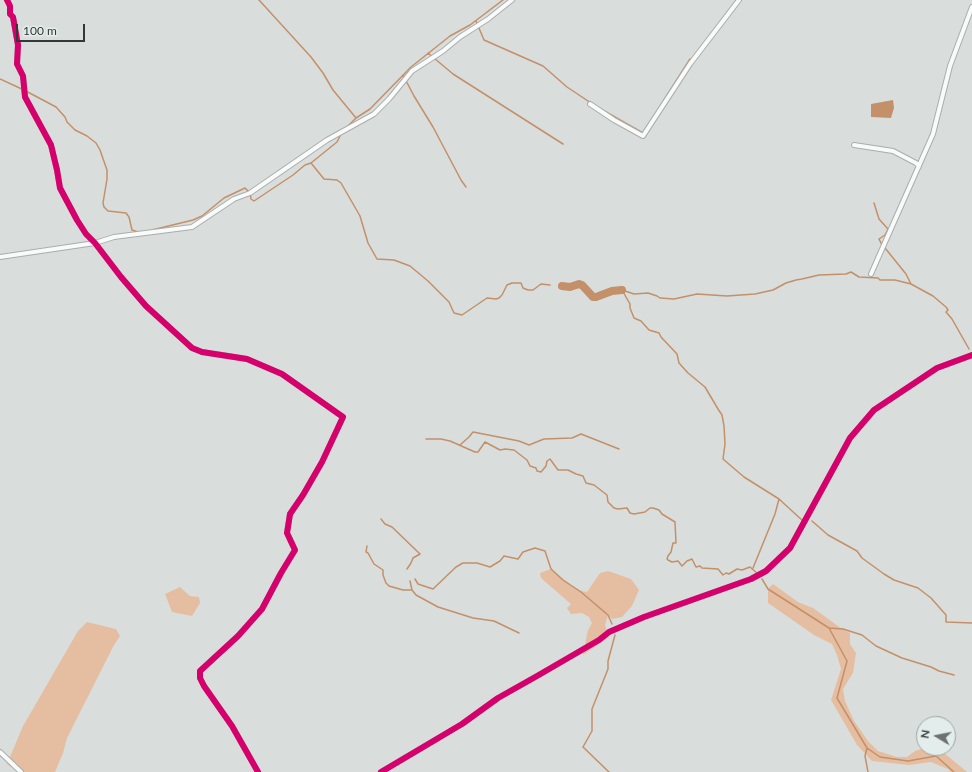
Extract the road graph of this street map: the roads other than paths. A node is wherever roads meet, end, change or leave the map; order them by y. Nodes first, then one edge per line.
1 (7, 0) edge
2 (512, 0) edge
3 (739, 0) edge
4 (972, 7) edge
5 (590, 104) dead end
6 (854, 145) dead end
7 (919, 166) junction
8 (95, 243) junction
9 (0, 257) edge
10 (870, 274) dead end
11 (972, 355) edge
12 (0, 752) edge
13 (21, 772) edge
14 (258, 772) edge
15 (381, 772) edge

1 - 8 street
2 - 8 street
3 - 5 street
4 - 7 street
6 - 7 street
7 - 10 street
8 - 9 street
8 - 14 street
11 - 15 street
12 - 13 street

